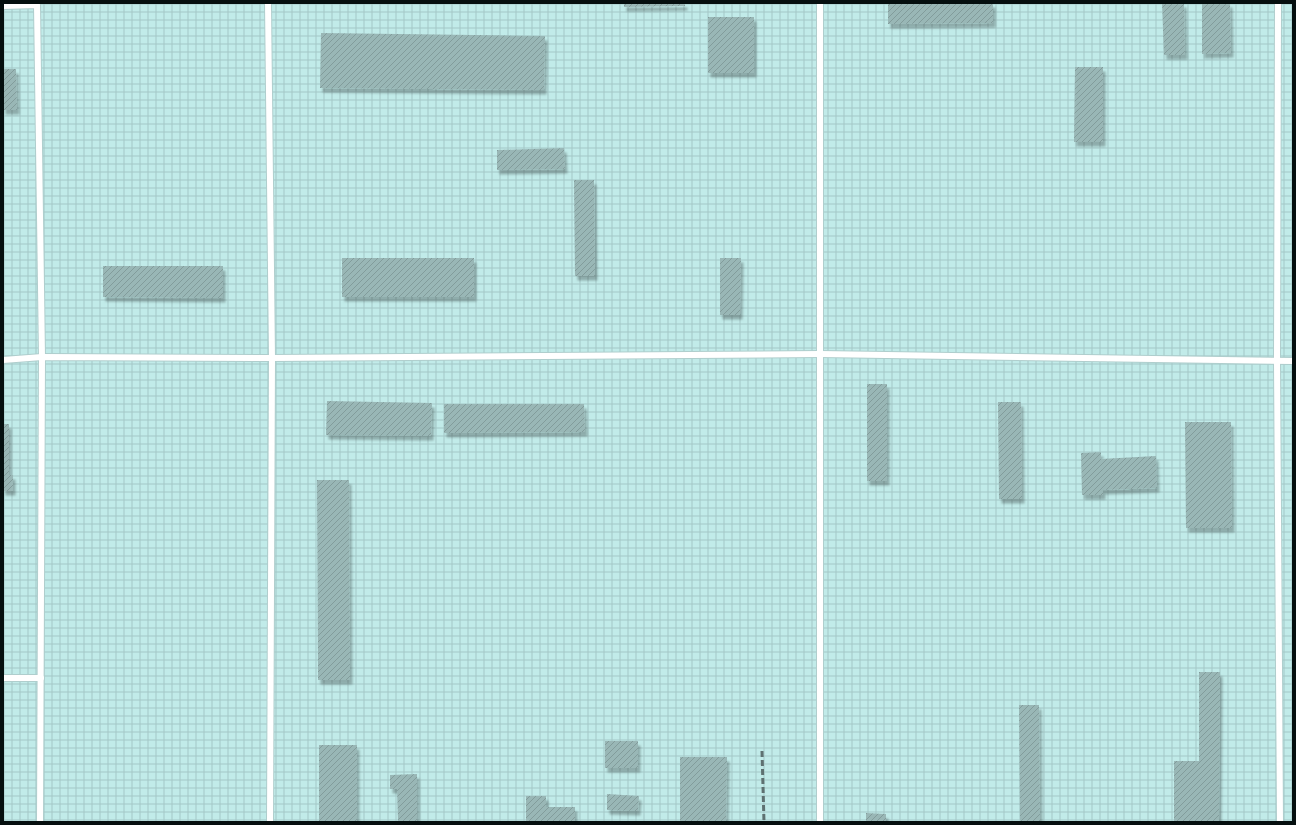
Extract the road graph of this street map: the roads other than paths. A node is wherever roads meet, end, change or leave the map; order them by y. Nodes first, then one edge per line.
1 (268, 3) edge
2 (820, 3) edge
3 (1278, 3) edge
4 (3, 6) edge
5 (820, 354) junction
6 (42, 357) junction
7 (272, 358) junction
8 (3, 360) edge
9 (1293, 361) edge
10 (1277, 362) junction
11 (3, 678) edge
12 (41, 678) junction
13 (40, 822) edge
14 (270, 822) edge
15 (820, 822) edge
16 (1280, 822) edge

1 - 7 lane
2 - 5 lane
3 - 10 lane
4 - 6 lane
5 - 7 lane
5 - 10 lane
5 - 15 lane
6 - 7 lane
6 - 8 lane
6 - 12 lane
7 - 14 lane
9 - 10 lane
10 - 16 lane
11 - 12 lane
12 - 13 lane

